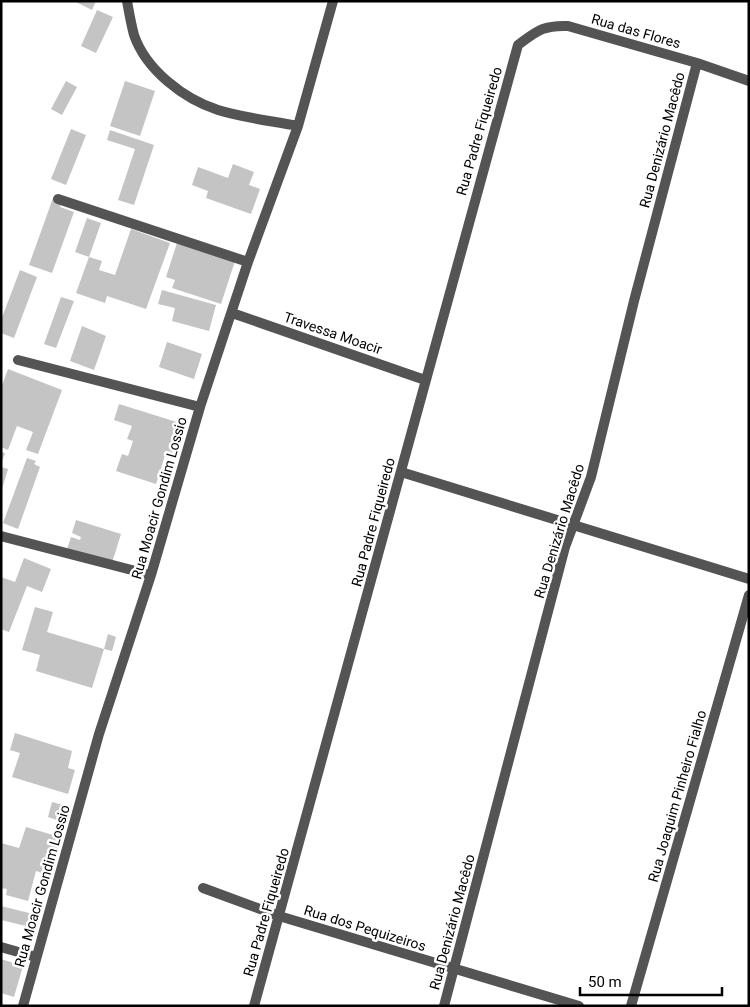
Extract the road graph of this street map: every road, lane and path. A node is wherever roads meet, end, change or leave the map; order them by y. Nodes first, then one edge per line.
1 (127, 1) edge
2 (333, 1) edge
3 (518, 45) joint
4 (697, 63) junction
5 (749, 81) edge
6 (298, 126) junction
7 (58, 199) dead end
8 (248, 262) junction
9 (232, 313) junction
10 (18, 360) dead end
11 (425, 380) junction
12 (200, 407) junction
13 (401, 472) junction
14 (574, 524) junction
15 (1, 536) edge
16 (151, 574) junction
17 (749, 579) edge
18 (749, 594) edge
19 (203, 888) dead end
20 (279, 916) junction
21 (1, 947) edge
22 (36, 957) junction
23 (454, 969) junction
24 (23, 1006) edge
25 (254, 1006) edge
26 (444, 1006) edge
27 (579, 1006) edge
28 (631, 1006) edge

1 - 6 street
2 - 6 street, Rua Moacir Gondim Lossio
3 - 4 street, Rua das Flores
3 - 11 street, Rua Padre Fiqueiredo
4 - 5 street, Rua das Flores
4 - 14 street, Rua Denizário Macêdo
6 - 8 street, Rua Moacir Gondim Lossio
7 - 8 street
8 - 9 street, Rua Moacir Gondim Lossio
9 - 11 street, Travessa Moacir
9 - 12 street, Rua Moacir Gondim Lossio
10 - 12 street
11 - 13 street, Rua Padre Fiqueiredo
12 - 16 street, Rua Moacir Gondim Lossio
13 - 14 street
13 - 20 street, Rua Padre Fiqueiredo
14 - 17 street
14 - 23 street, Rua Denizário Macêdo
15 - 16 street
16 - 22 street, Rua Moacir Gondim Lossio
18 - 28 street, Rua Joaquim Pinheiro Fialho
19 - 20 street, Rua dos Pequizeiros
20 - 23 street, Rua dos Pequizeiros
20 - 25 street, Rua Padre Fiqueiredo
21 - 22 street
22 - 24 street, Rua Moacir Gondim Lossio
23 - 26 street, Rua Denizário Macêdo
23 - 27 street, Rua dos Pequizeiros

